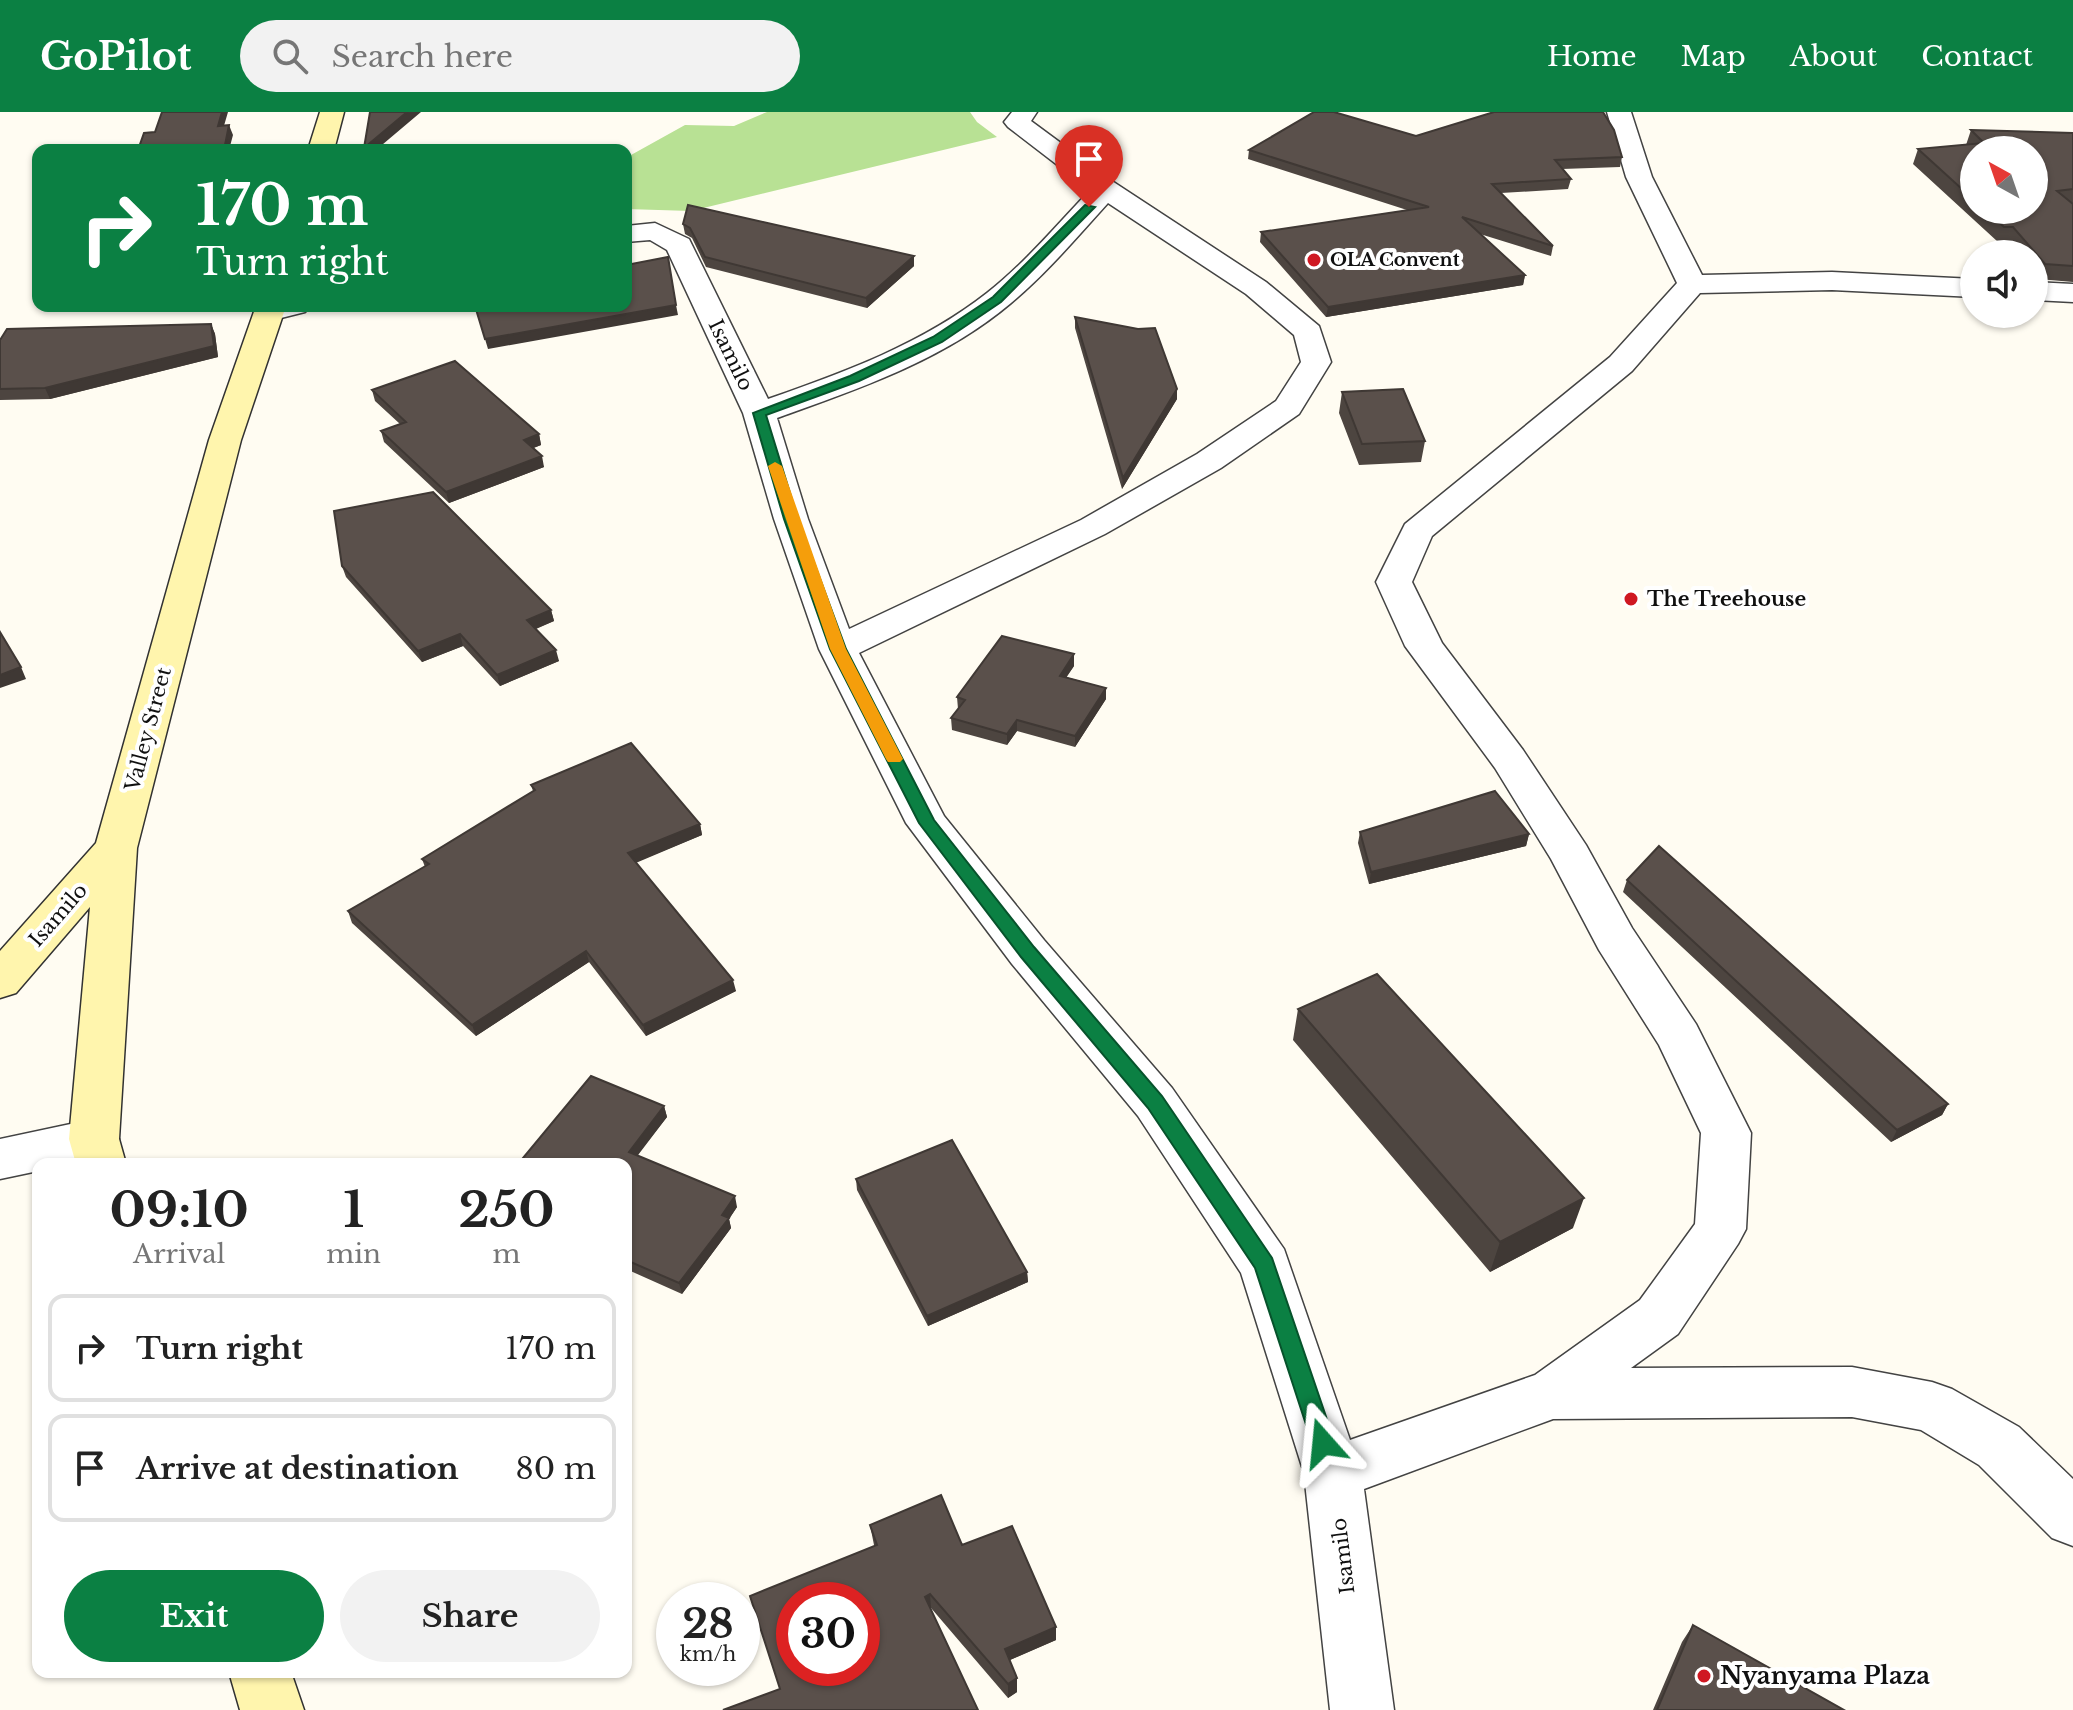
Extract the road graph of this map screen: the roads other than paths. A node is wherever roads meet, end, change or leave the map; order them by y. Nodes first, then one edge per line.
1 (332, 112) edge
2 (1025, 112) edge
3 (1619, 112) edge
4 (323, 144) edge
5 (1106, 189) junction
6 (632, 233) edge
7 (1692, 284) junction
8 (1960, 287) edge
9 (2048, 292) edge
10 (2073, 293) edge
11 (276, 312) edge
12 (759, 413) junction
13 (838, 649) junction
14 (116, 848) junction
15 (0, 981) edge
16 (98, 1152) edge
17 (0, 1159) edge
18 (1553, 1394) junction
19 (1333, 1473) junction
20 (2073, 1518) edge
21 (262, 1678) edge
22 (272, 1710) edge
23 (1362, 1710) edge

1 - 4 main road
2 - 5 street
3 - 7 street
5 - 12 street
5 - 13 street
6 - 12 street, Isamilo
7 - 8 street
7 - 18 street
9 - 10 street
11 - 14 main road, Valley Street
12 - 13 street, Isamilo
13 - 19 street, Isamilo
14 - 15 main road, Isamilo
14 - 16 main road, Valley Street
16 - 17 street
18 - 19 street
18 - 20 street
19 - 23 street, Isamilo
21 - 22 main road

